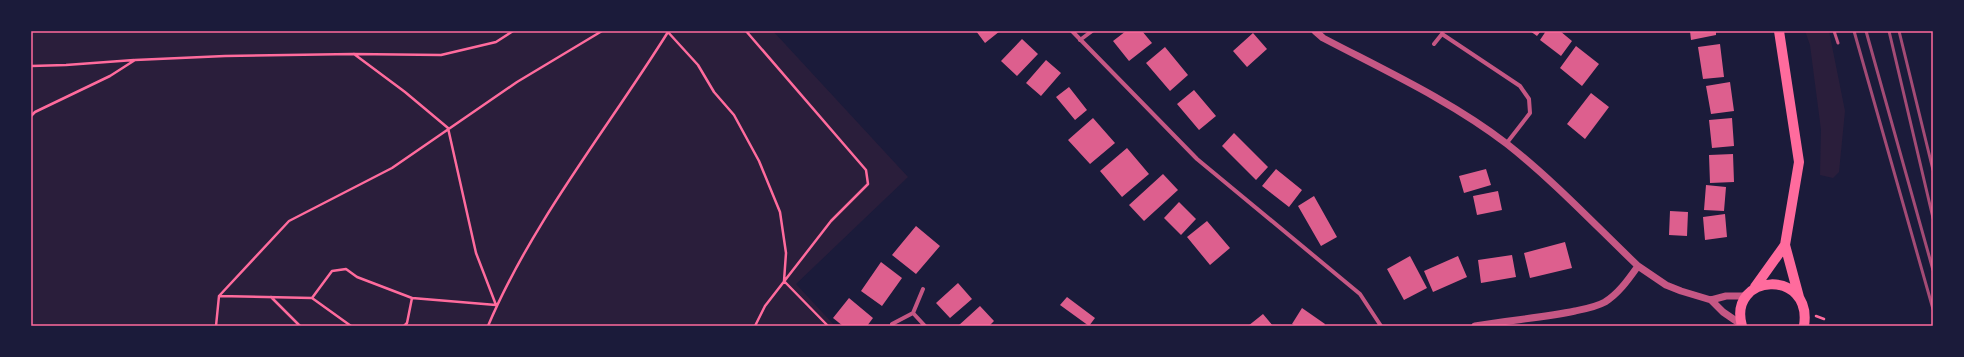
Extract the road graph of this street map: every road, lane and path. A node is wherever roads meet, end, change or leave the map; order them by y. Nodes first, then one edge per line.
1 (513, 31) edge
2 (602, 31) edge
3 (667, 31) edge
4 (746, 31) edge
5 (1072, 31) edge
6 (1092, 31) edge
7 (1315, 31) edge
8 (1779, 31) edge
9 (1834, 31) edge
10 (1080, 40) junction
11 (1838, 42) dead end
12 (1434, 44) dead end
13 (353, 54) junction
14 (135, 60) junction
15 (31, 66) edge
16 (31, 116) edge
17 (448, 128) junction
18 (1506, 144) junction
19 (1785, 244) junction
20 (1638, 266) junction
21 (784, 282) junction
22 (1755, 287) junction
23 (923, 289) dead end
24 (219, 296) junction
25 (1747, 296) junction
26 (271, 297) junction
27 (1799, 297) junction
28 (312, 298) junction
29 (412, 298) junction
30 (1711, 300) junction
31 (496, 305) junction
32 (913, 313) junction
33 (892, 324) dead end
34 (216, 326) edge
35 (300, 326) edge
36 (351, 326) edge
37 (404, 326) edge
38 (488, 326) edge
39 (755, 326) edge
40 (828, 326) edge
41 (926, 326) edge
42 (1381, 326) edge
43 (1475, 326) edge
44 (1742, 326) edge
45 (1804, 326) edge

1 - 13 path
2 - 17 path
3 - 21 path
3 - 31 path
4 - 21 path
5 - 10 street
6 - 10 street
7 - 18 street
8 - 19 main road
9 - 11 lane
10 - 42 street
12 - 18 street
13 - 14 path
13 - 17 path
14 - 15 path
14 - 16 path
17 - 24 path
17 - 31 path
18 - 20 street
19 - 22 main road
19 - 27 main road
20 - 30 street
20 - 43 street
21 - 39 path
21 - 40 path
22 - 25 main road
22 - 27 main road
23 - 32 street
24 - 26 path
24 - 34 path
25 - 30 street
25 - 44 main road
26 - 28 path
26 - 35 path
27 - 45 main road
28 - 29 path
28 - 36 path
29 - 31 path
29 - 37 path
30 - 44 street
31 - 38 path
32 - 33 street
32 - 41 street

